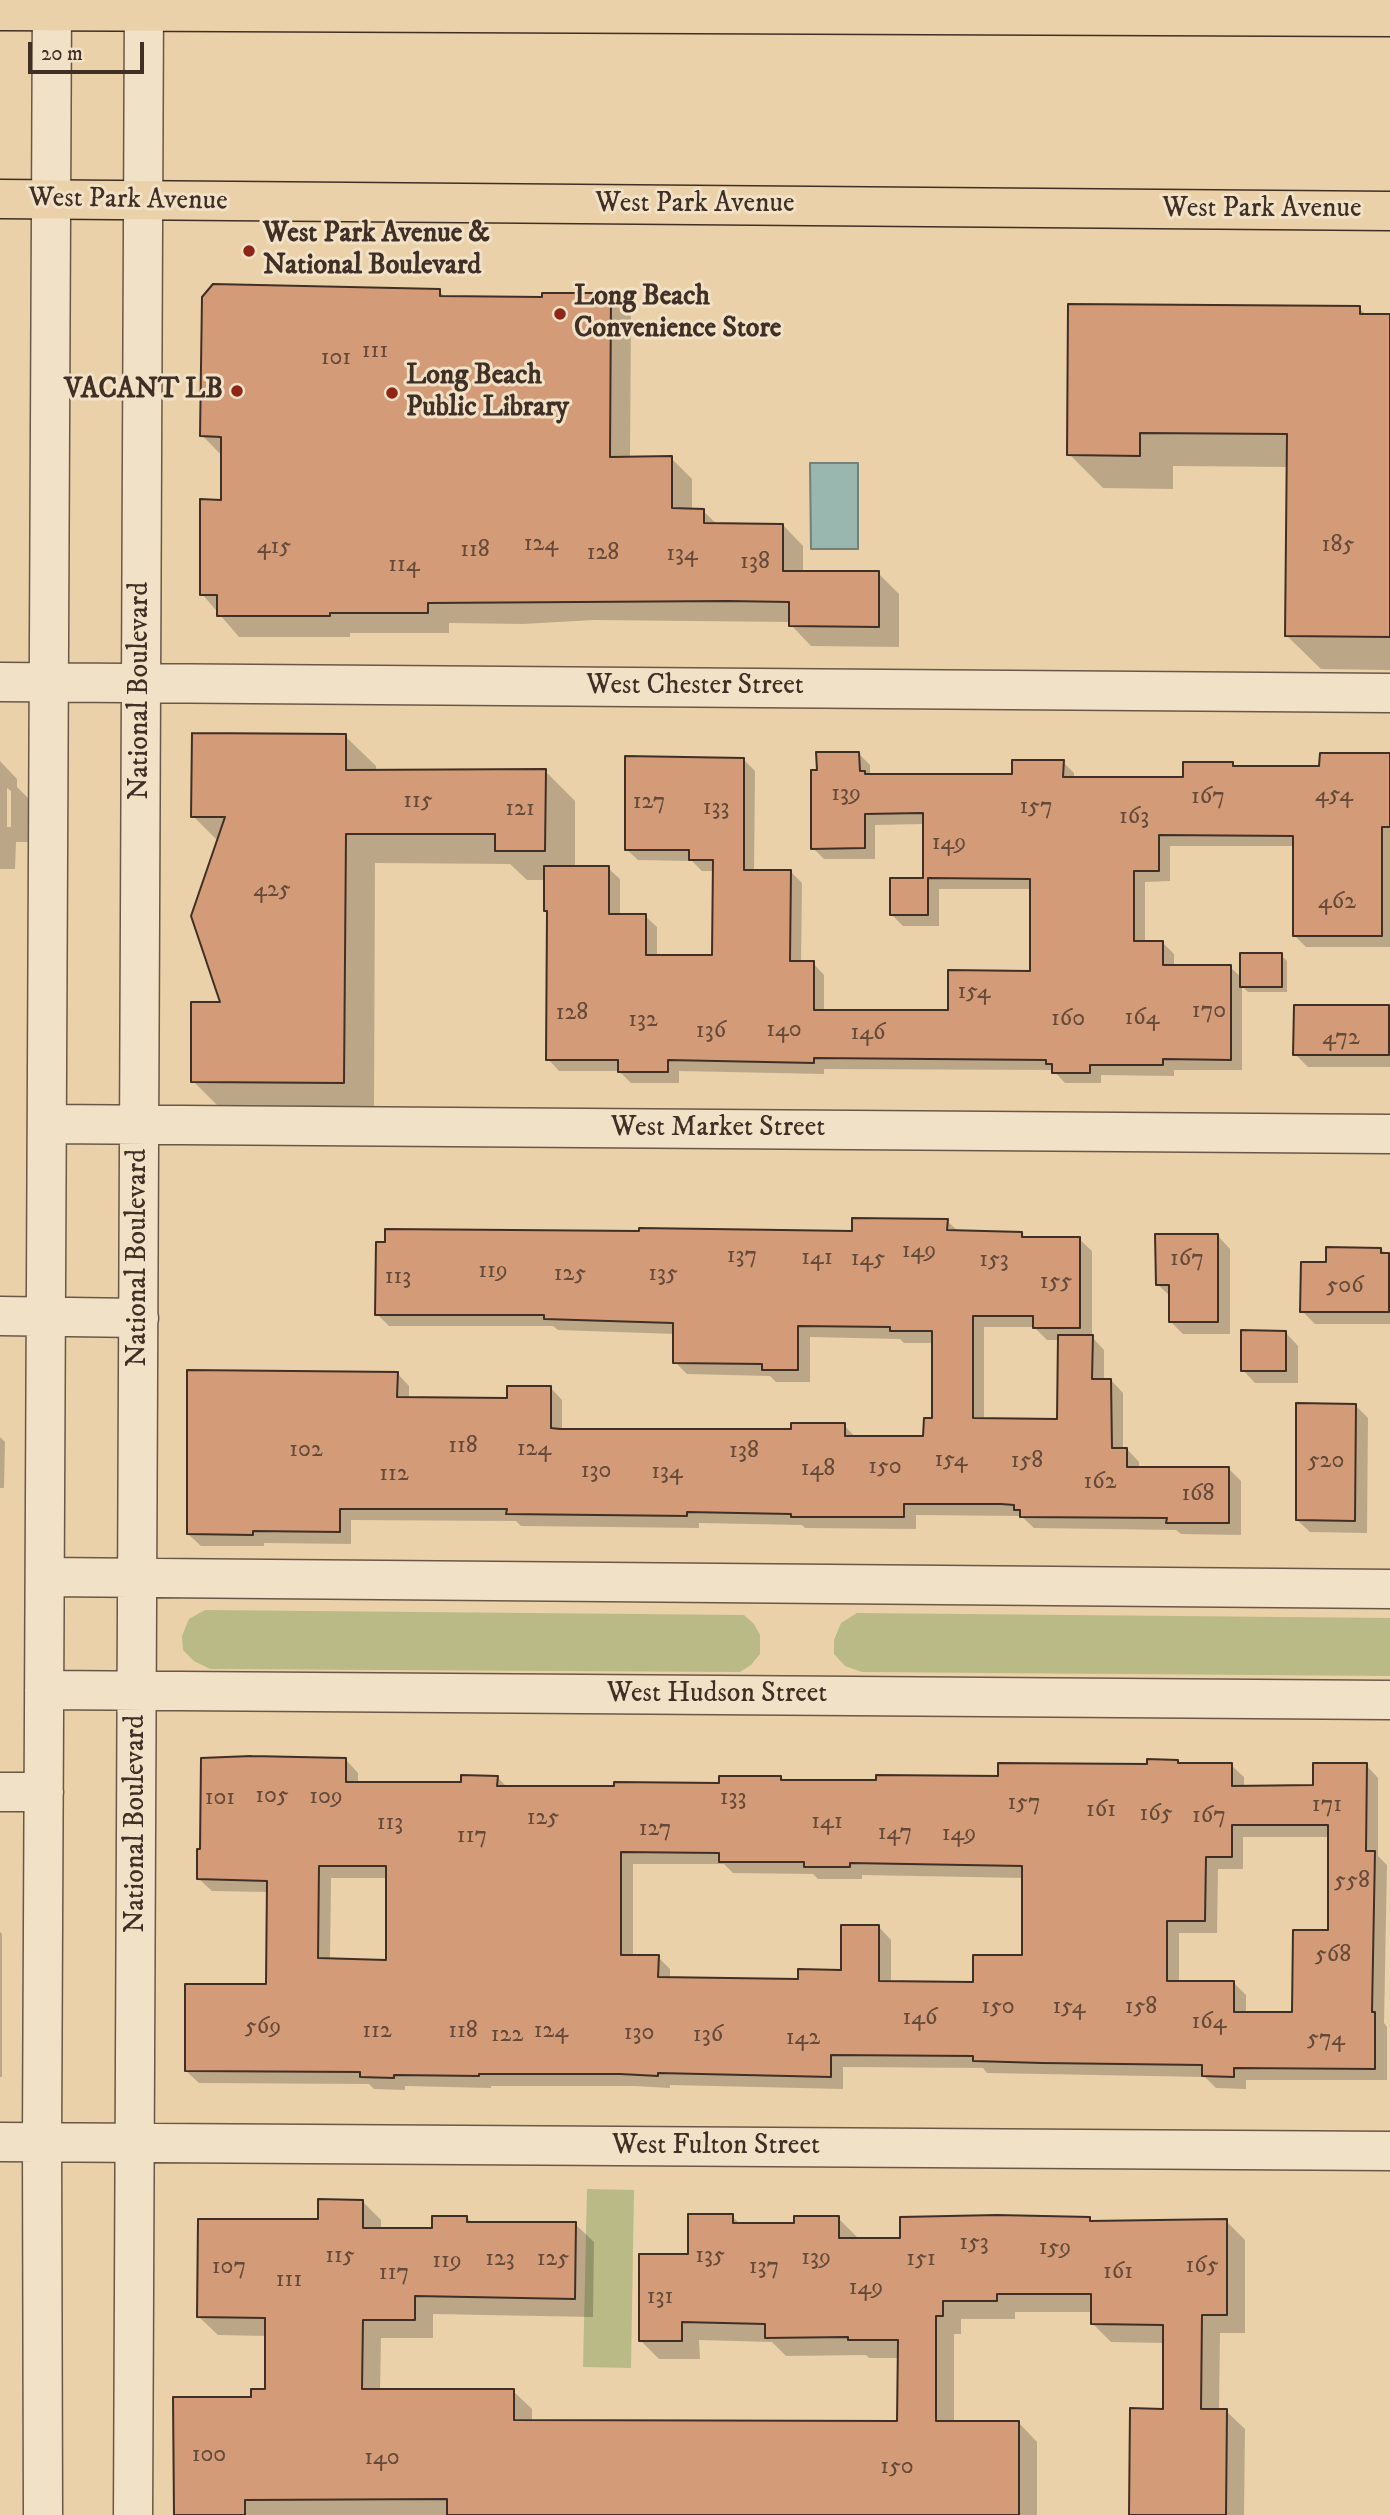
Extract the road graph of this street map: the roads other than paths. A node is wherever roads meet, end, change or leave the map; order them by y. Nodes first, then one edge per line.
1 (52, 6) edge
2 (144, 6) edge
3 (0, 11) edge
4 (1390, 17) edge
5 (0, 200) edge
6 (51, 200) junction
7 (143, 201) junction
8 (1390, 211) edge
9 (0, 682) edge
10 (48, 682) junction
11 (141, 682) junction
12 (1390, 693) edge
13 (47, 1124) junction
14 (139, 1125) junction
15 (1390, 1134) edge
16 (0, 1316) edge
17 (46, 1317) junction
18 (139, 1318) junction
19 (45, 1577) junction
20 (138, 1578) junction
21 (1390, 1589) edge
22 (44, 1690) junction
23 (137, 1690) junction
24 (1390, 1700) edge
25 (0, 1792) edge
26 (44, 1792) junction
27 (42, 2141) junction
28 (0, 2142) edge
29 (135, 2142) junction
30 (1390, 2151) edge
31 (43, 2515) edge
32 (133, 2515) edge

1 - 2 highway
1 - 3 highway
1 - 6 street
2 - 4 highway
2 - 7 street, National Boulevard
5 - 6 highway, West Park Avenue
6 - 7 highway, West Park Avenue
6 - 10 street
7 - 8 highway, West Park Avenue
7 - 11 street, National Boulevard
9 - 10 street, West Chester Street
10 - 11 street, West Chester Street
10 - 13 street
11 - 12 street, West Chester Street
11 - 14 street, National Boulevard
13 - 14 street, West Market Street
13 - 17 street
14 - 15 street, West Market Street
14 - 18 street, National Boulevard
16 - 17 street
17 - 18 street
17 - 19 street
18 - 20 street, National Boulevard
19 - 20 street
19 - 22 street
20 - 21 street
20 - 23 street, National Boulevard
22 - 23 street, West Hudson Street
22 - 26 street
23 - 24 street, West Hudson Street
23 - 29 street, National Boulevard
25 - 26 street
26 - 27 street
27 - 28 street, West Fulton Street
27 - 29 street, West Fulton Street
27 - 31 street
29 - 30 street, West Fulton Street
29 - 32 street, National Boulevard

